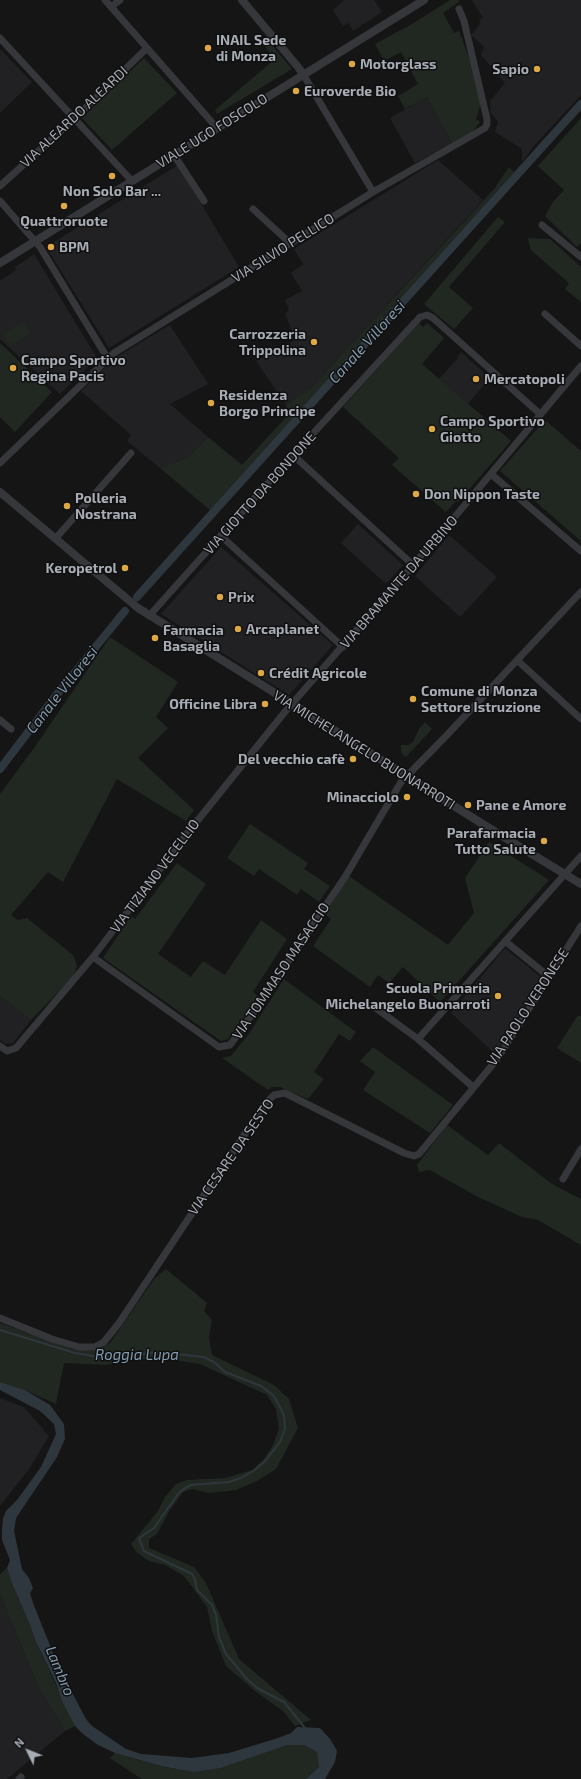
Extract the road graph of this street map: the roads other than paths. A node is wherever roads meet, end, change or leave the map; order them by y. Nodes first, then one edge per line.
1 (105, 0) edge
2 (120, 0) edge
3 (242, 0) edge
4 (424, 0) edge
5 (111, 8) junction
6 (459, 9) dead end
7 (0, 38) edge
8 (147, 48) junction
9 (303, 74) junction
10 (74, 118) junction
11 (217, 128) junction
12 (174, 155) junction
13 (132, 181) junction
14 (0, 186) edge
15 (373, 192) junction
16 (0, 200) edge
17 (204, 201) dead end
18 (253, 209) dead end
19 (542, 225) dead end
20 (35, 241) junction
21 (290, 243) junction
22 (581, 257) edge
23 (0, 263) edge
24 (545, 314) dead end
25 (581, 346) edge
26 (108, 359) junction
27 (581, 366) edge
28 (540, 414) junction
29 (131, 453) dead end
30 (293, 455) junction
31 (0, 463) edge
32 (491, 474) junction
33 (0, 492) edge
34 (221, 536) junction
35 (55, 539) junction
36 (581, 551) edge
37 (413, 565) junction
38 (581, 592) edge
39 (149, 616) junction
40 (343, 647) junction
41 (517, 660) junction
42 (292, 704) junction
43 (581, 719) edge
44 (0, 720) edge
45 (11, 729) dead end
46 (407, 777) junction
47 (581, 856) edge
48 (564, 874) junction
49 (581, 884) edge
50 (581, 926) edge
51 (504, 941) junction
52 (93, 957) junction
53 (548, 976) junction
54 (377, 1010) dead end
55 (418, 1039) junction
56 (0, 1046) edge
57 (473, 1087) junction
58 (581, 1149) edge
59 (419, 1154) joint
60 (563, 1179) dead end
61 (0, 1318) edge

1 - 5 street
2 - 5 street
3 - 9 street
4 - 9 street, VIALE UGO FOSCOLO
5 - 8 street
6 - 15 street, VIA SILVIO PELLICO
7 - 10 street
8 - 10 street, VIA ALEARDO ALEARDI
8 - 11 street
9 - 11 street, VIALE UGO FOSCOLO
9 - 15 street
10 - 13 street
10 - 14 street, VIA ALEARDO ALEARDI
11 - 12 street, VIALE UGO FOSCOLO
12 - 13 street, VIALE UGO FOSCOLO
12 - 17 street
13 - 20 street, VIALE UGO FOSCOLO
15 - 21 street, VIA SILVIO PELLICO
16 - 20 street
18 - 21 street
19 - 22 street
20 - 23 street, VIALE UGO FOSCOLO
20 - 26 street
21 - 26 street, VIA SILVIO PELLICO
24 - 25 street
26 - 31 street, VIA SILVIO PELLICO
27 - 28 street, VIA BRAMANTE DA URBINO
28 - 30 street, VIA GIOTTO DA BONDONE
28 - 32 street, VIA BRAMANTE DA URBINO
29 - 35 street
30 - 34 street, VIA GIOTTO DA BONDONE
30 - 37 street
32 - 36 street
32 - 37 street, VIA BRAMANTE DA URBINO
33 - 35 street, VIA MICHELANGELO BUONARROTI
34 - 39 street, VIA GIOTTO DA BONDONE
34 - 40 street
35 - 39 street, VIA MICHELANGELO BUONARROTI
37 - 40 street, VIA BRAMANTE DA URBINO
38 - 41 street
39 - 42 street, VIA MICHELANGELO BUONARROTI
40 - 42 street, VIA BRAMANTE DA URBINO
41 - 43 street
41 - 46 street
42 - 46 street, VIA MICHELANGELO BUONARROTI
42 - 52 street, VIA TIZIANO VECELLIO
44 - 45 street
46 - 48 street, VIA MICHELANGELO BUONARROTI
46 - 52 street, VIA TOMMASO MASACCIO
47 - 48 street
48 - 49 street, VIA MICHELANGELO BUONARROTI
48 - 51 street
50 - 53 street, VIA PAOLO VERONESE
51 - 53 street
51 - 55 street
52 - 56 street, VIA TIZIANO VECELLIO
53 - 57 street, VIA PAOLO VERONESE
54 - 55 street
55 - 57 street
57 - 59 street, VIA PAOLO VERONESE
58 - 60 street
59 - 61 street, VIA CESARE DA SESTO

